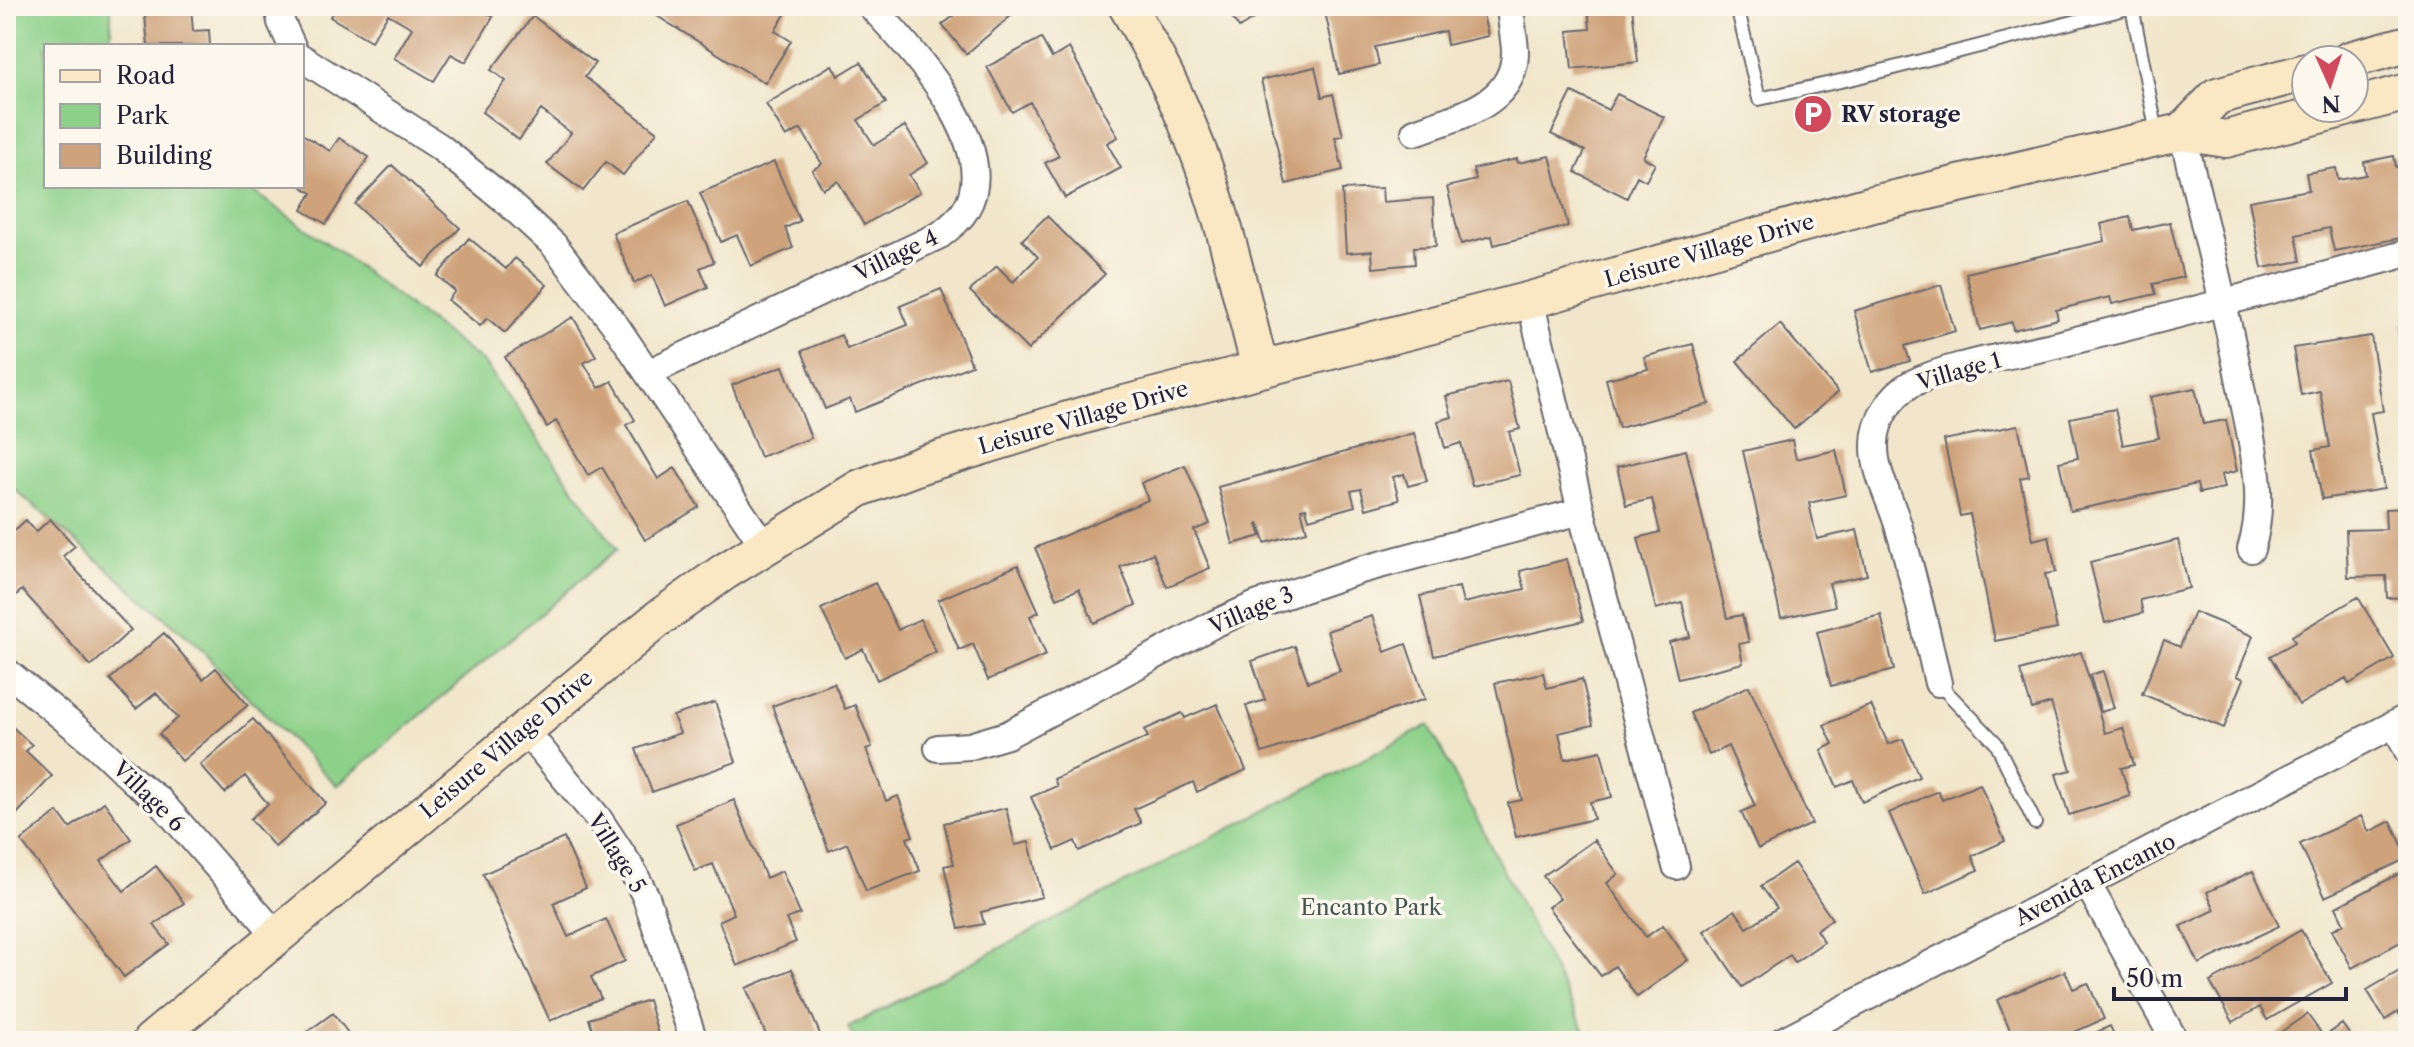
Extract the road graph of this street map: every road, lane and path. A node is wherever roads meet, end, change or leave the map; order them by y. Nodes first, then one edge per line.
1 (278, 6) edge
2 (871, 6) edge
3 (1127, 6) edge
4 (1510, 6) edge
5 (1737, 6) edge
6 (2134, 6) edge
7 (290, 44) edge
8 (2408, 44) edge
9 (2370, 54) edge
10 (304, 59) edge
11 (2290, 76) edge
12 (2408, 92) edge
13 (2370, 102) edge
14 (2290, 122) edge
15 (1415, 132) dead end
16 (2170, 135) junction
17 (2408, 253) edge
18 (1530, 300) junction
19 (2225, 303) junction
20 (1260, 368) junction
21 (648, 373) junction
22 (1581, 511) junction
23 (764, 546) junction
24 (2251, 549) dead end
25 (6, 671) edge
26 (1938, 683) joint
27 (2401, 720) edge
28 (524, 729) junction
29 (938, 748) dead end
30 (2408, 751) edge
31 (2035, 823) dead end
32 (1676, 866) dead end
33 (2087, 883) junction
34 (277, 936) junction
35 (151, 1041) edge
36 (694, 1041) edge
37 (1782, 1041) edge
38 (2175, 1041) edge

1 - 7 street
2 - 21 street, Village 4
3 - 20 street
4 - 15 street
5 - 6 lane
6 - 16 lane
8 - 9 street
10 - 21 street
11 - 16 street
12 - 13 street
14 - 16 street, Leisure Village Drive
16 - 18 street, Leisure Village Drive
16 - 19 street
17 - 19 street, Village 1
18 - 20 street, Leisure Village Drive
18 - 22 street
19 - 24 street
19 - 26 street, Village 1
20 - 23 street, Leisure Village Drive
21 - 23 street
22 - 29 street, Village 3
22 - 32 street
23 - 28 street, Leisure Village Drive
25 - 34 street, Village 6
26 - 31 lane
27 - 30 street
27 - 33 street, Avenida Encanto
28 - 34 street, Leisure Village Drive
28 - 36 street, Village 5
33 - 37 street, Avenida Encanto
33 - 38 street
34 - 35 street, Leisure Village Drive

